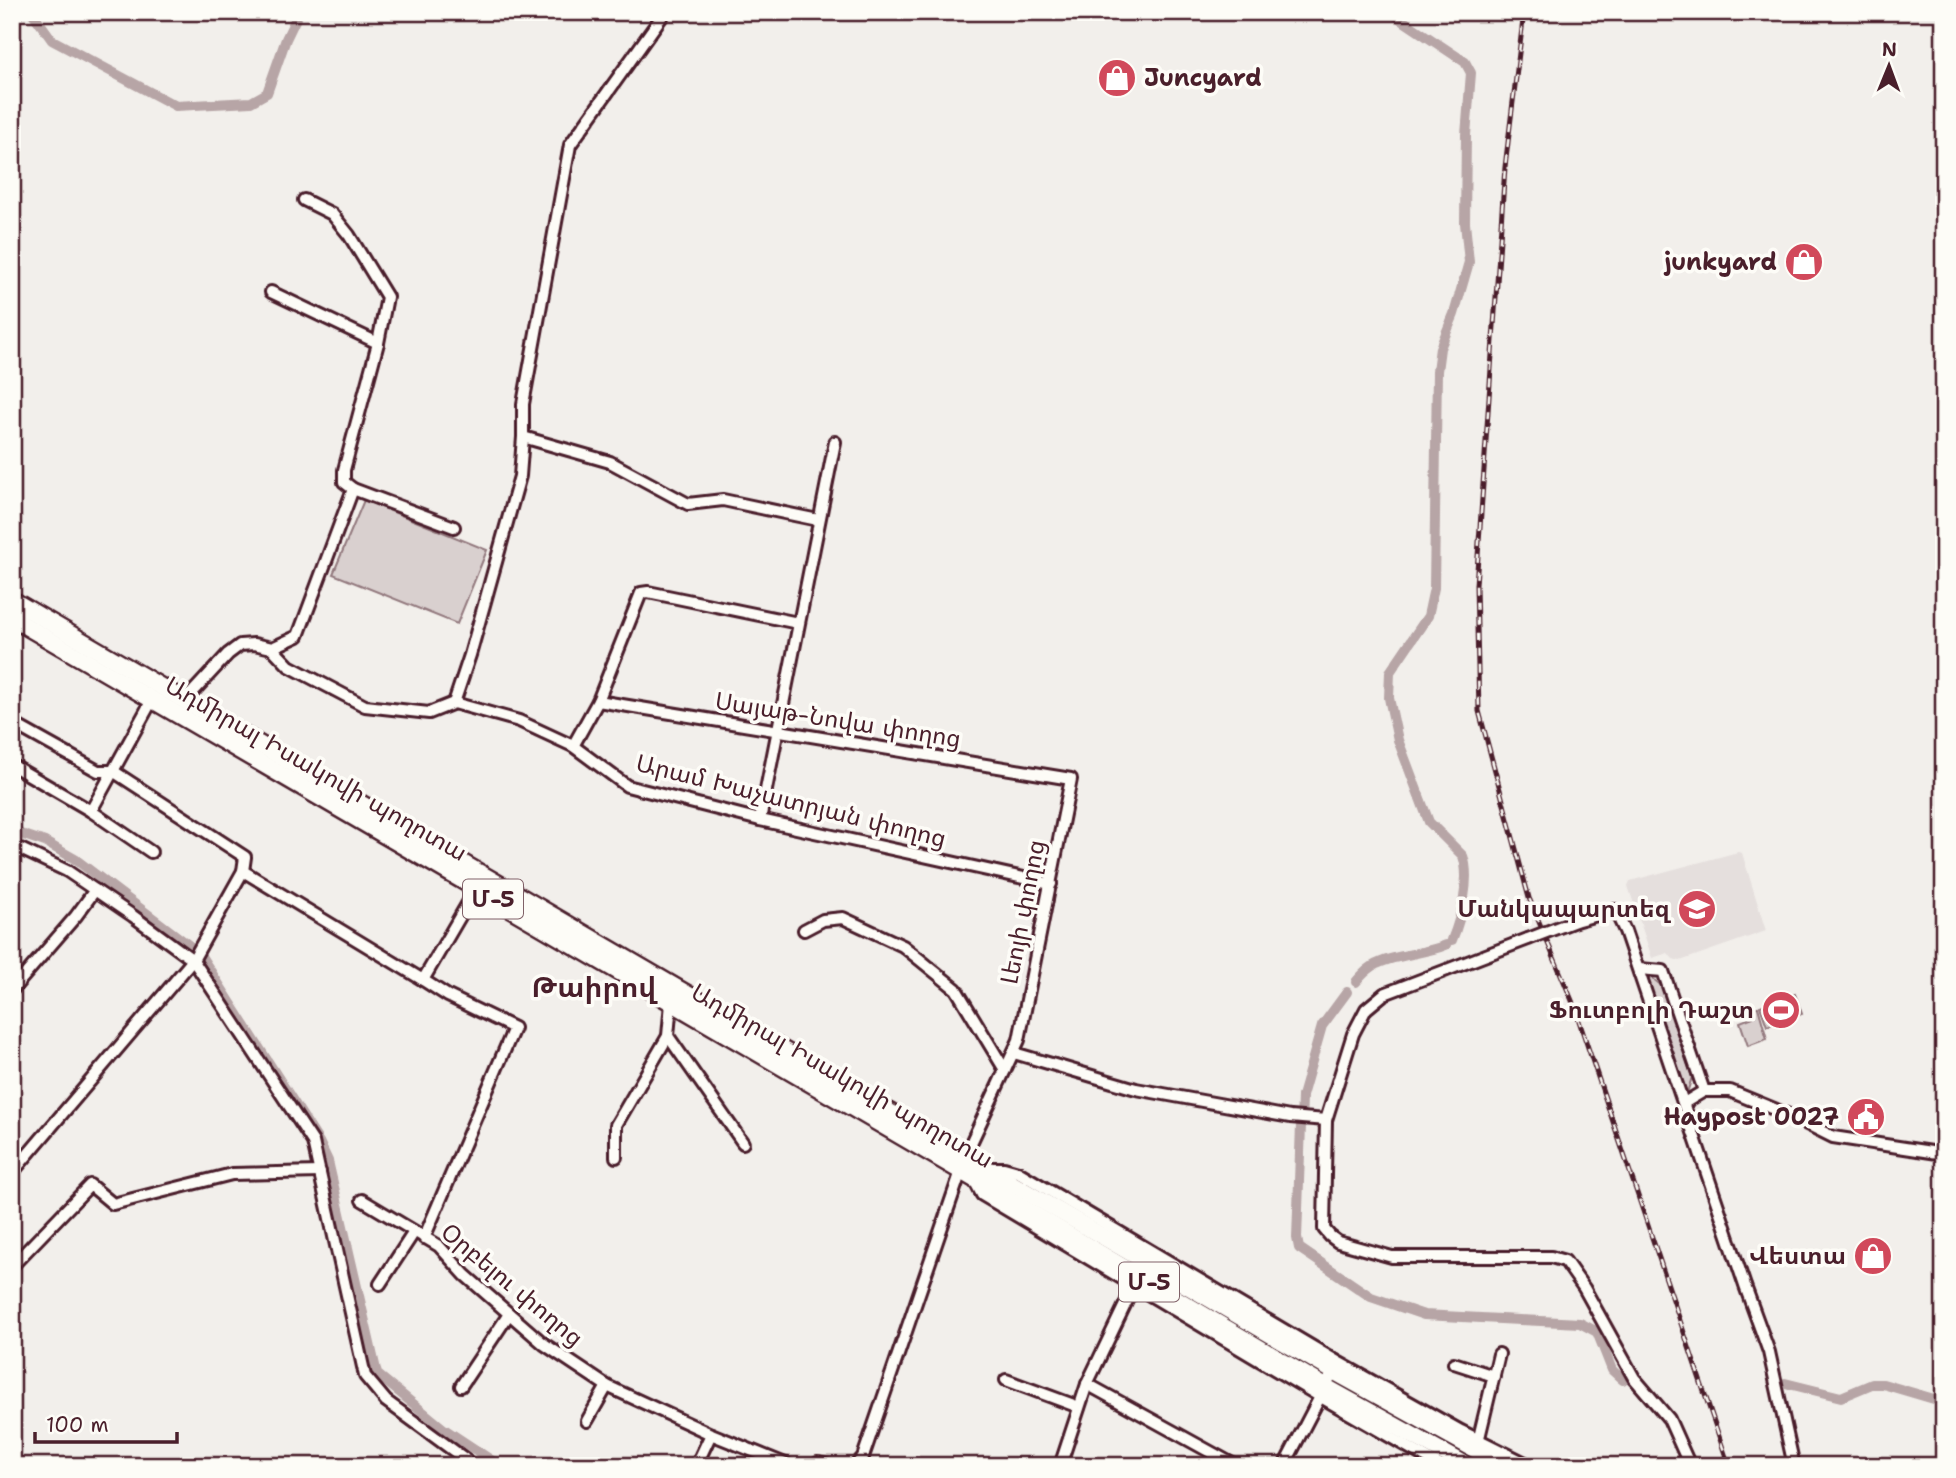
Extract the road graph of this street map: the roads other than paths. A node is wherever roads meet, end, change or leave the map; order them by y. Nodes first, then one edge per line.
1 (16, 12) edge
2 (665, 12) edge
3 (12, 16) edge
4 (304, 200) dead end
5 (271, 292) dead end
6 (378, 343) junction
7 (523, 437) junction
8 (835, 442) dead end
9 (353, 489) junction
10 (818, 520) junction
11 (454, 527) dead end
12 (12, 600) edge
13 (12, 618) edge
14 (798, 623) junction
15 (272, 648) junction
16 (152, 700) junction
17 (598, 701) junction
18 (187, 702) junction
19 (454, 703) junction
20 (12, 723) edge
21 (777, 732) junction
22 (573, 746) junction
23 (12, 765) edge
24 (113, 771) junction
25 (1071, 779) joint
26 (91, 811) junction
27 (760, 820) junction
28 (12, 845) edge
29 (151, 852) dead end
30 (243, 871) junction
31 (1051, 884) junction
32 (476, 889) junction
33 (95, 890) junction
34 (804, 930) dead end
35 (193, 960) junction
36 (1639, 969) junction
37 (423, 980) junction
38 (12, 990) edge
39 (671, 1003) junction
40 (668, 1036) junction
41 (1014, 1053) junction
42 (1005, 1070) junction
43 (1704, 1091) junction
44 (1684, 1103) junction
45 (1326, 1120) junction
46 (743, 1143) dead end
47 (1944, 1154) edge
48 (617, 1157) dead end
49 (971, 1169) junction
50 (12, 1172) edge
51 (320, 1172) junction
52 (362, 1200) dead end
53 (419, 1235) junction
54 (12, 1266) edge
55 (380, 1284) dead end
56 (1134, 1286) junction
57 (509, 1314) junction
58 (1499, 1353) dead end
59 (1454, 1363) dead end
60 (1335, 1366) junction
61 (1494, 1376) junction
62 (1006, 1380) dead end
63 (1087, 1384) junction
64 (461, 1386) dead end
65 (607, 1386) junction
66 (1321, 1391) junction
67 (1079, 1407) junction
68 (587, 1421) dead end
69 (712, 1434) junction
70 (1477, 1445) junction
71 (471, 1466) edge
72 (696, 1466) edge
73 (790, 1466) edge
74 (816, 1466) edge
75 (829, 1466) edge
76 (855, 1466) edge
77 (1060, 1466) edge
78 (1236, 1466) edge
79 (1284, 1466) edge
80 (1441, 1466) edge
81 (1468, 1466) edge
82 (1505, 1466) edge
83 (1531, 1466) edge
84 (1690, 1466) edge
85 (1794, 1466) edge

1 - 3 street
2 - 7 street
4 - 6 street
5 - 6 street
6 - 9 street
7 - 10 street
7 - 19 street
8 - 10 street
9 - 11 street
9 - 15 street
10 - 14 street
12 - 18 highway, Ադմիրալ Իսակովի պողոտա / Մ-5
13 - 16 highway, Ադմիրալ Իսակովի պողոտա / Մ-5
14 - 17 street
14 - 21 street
15 - 18 street
15 - 19 street
16 - 24 street
16 - 32 highway, Ադմիրալ Իսակովի պողոտա / Մ-5
17 - 21 street, Սայաթ-Նովա փողոց
17 - 22 street
18 - 49 highway, Ադմիրալ Իսակովի պողոտա / Մ-5
19 - 22 street, Արամ Խաչատրյան փողոց
20 - 24 street
21 - 25 street, Սայաթ-Նովա փողոց
21 - 27 street
22 - 27 street, Արամ Խաչատրյան փողոց
23 - 26 street
24 - 26 street
24 - 30 street
25 - 31 street, Լեոյի փողոց
26 - 29 street
27 - 31 street, Արամ Խաչատրյան փողոց
28 - 33 street
30 - 35 street
30 - 37 street
31 - 41 street, Լեոյի փողոց
32 - 37 street
32 - 39 highway, Ադմիրալ Իսակովի պողոտա / Մ-5
33 - 35 street
33 - 38 street
34 - 42 street
35 - 50 street
35 - 51 street
36 - 43 street
36 - 44 street
36 - 45 street, bridge
37 - 53 street
39 - 40 street
39 - 49 highway, Ադմիրալ Իսակովի պողոտա / Մ-5
40 - 46 street
40 - 48 street
41 - 42 street, Լեոյի փողոց
41 - 45 street
42 - 49 street, Լեոյի փողոց
43 - 44 street
43 - 47 street
44 - 85 street
45 - 84 street
49 - 56 street
49 - 60 highway, Ադմիրալ Իսակովի պողոտա / Մ-5
49 - 66 highway, Ադմիրալ Իսակովի պողոտա / Մ-5
49 - 76 street
51 - 54 street
51 - 71 street
52 - 53 street, Օրբելու փողոց
53 - 55 street
53 - 57 street, Օրբելու փողոց
56 - 63 street
56 - 66 street
57 - 64 street
57 - 65 street, Օրբելու փողոց
58 - 61 street
59 - 61 street
60 - 66 street
60 - 70 highway, Ադմիրալ Իսակովի պողոտա / Մ-5
61 - 70 street
62 - 67 street
63 - 67 street
63 - 78 street
65 - 68 street
65 - 69 street, Օրբելու փողոց
66 - 79 street
66 - 80 street
66 - 81 highway, Ադմիրալ Իսակովի պողոտա / Մ-5
67 - 77 street
69 - 72 street
69 - 73 street, Օրբելու փողոց
70 - 82 highway, Ադմիրալ Իսակովի պողոտա / Մ-5
70 - 83 street
74 - 75 street

